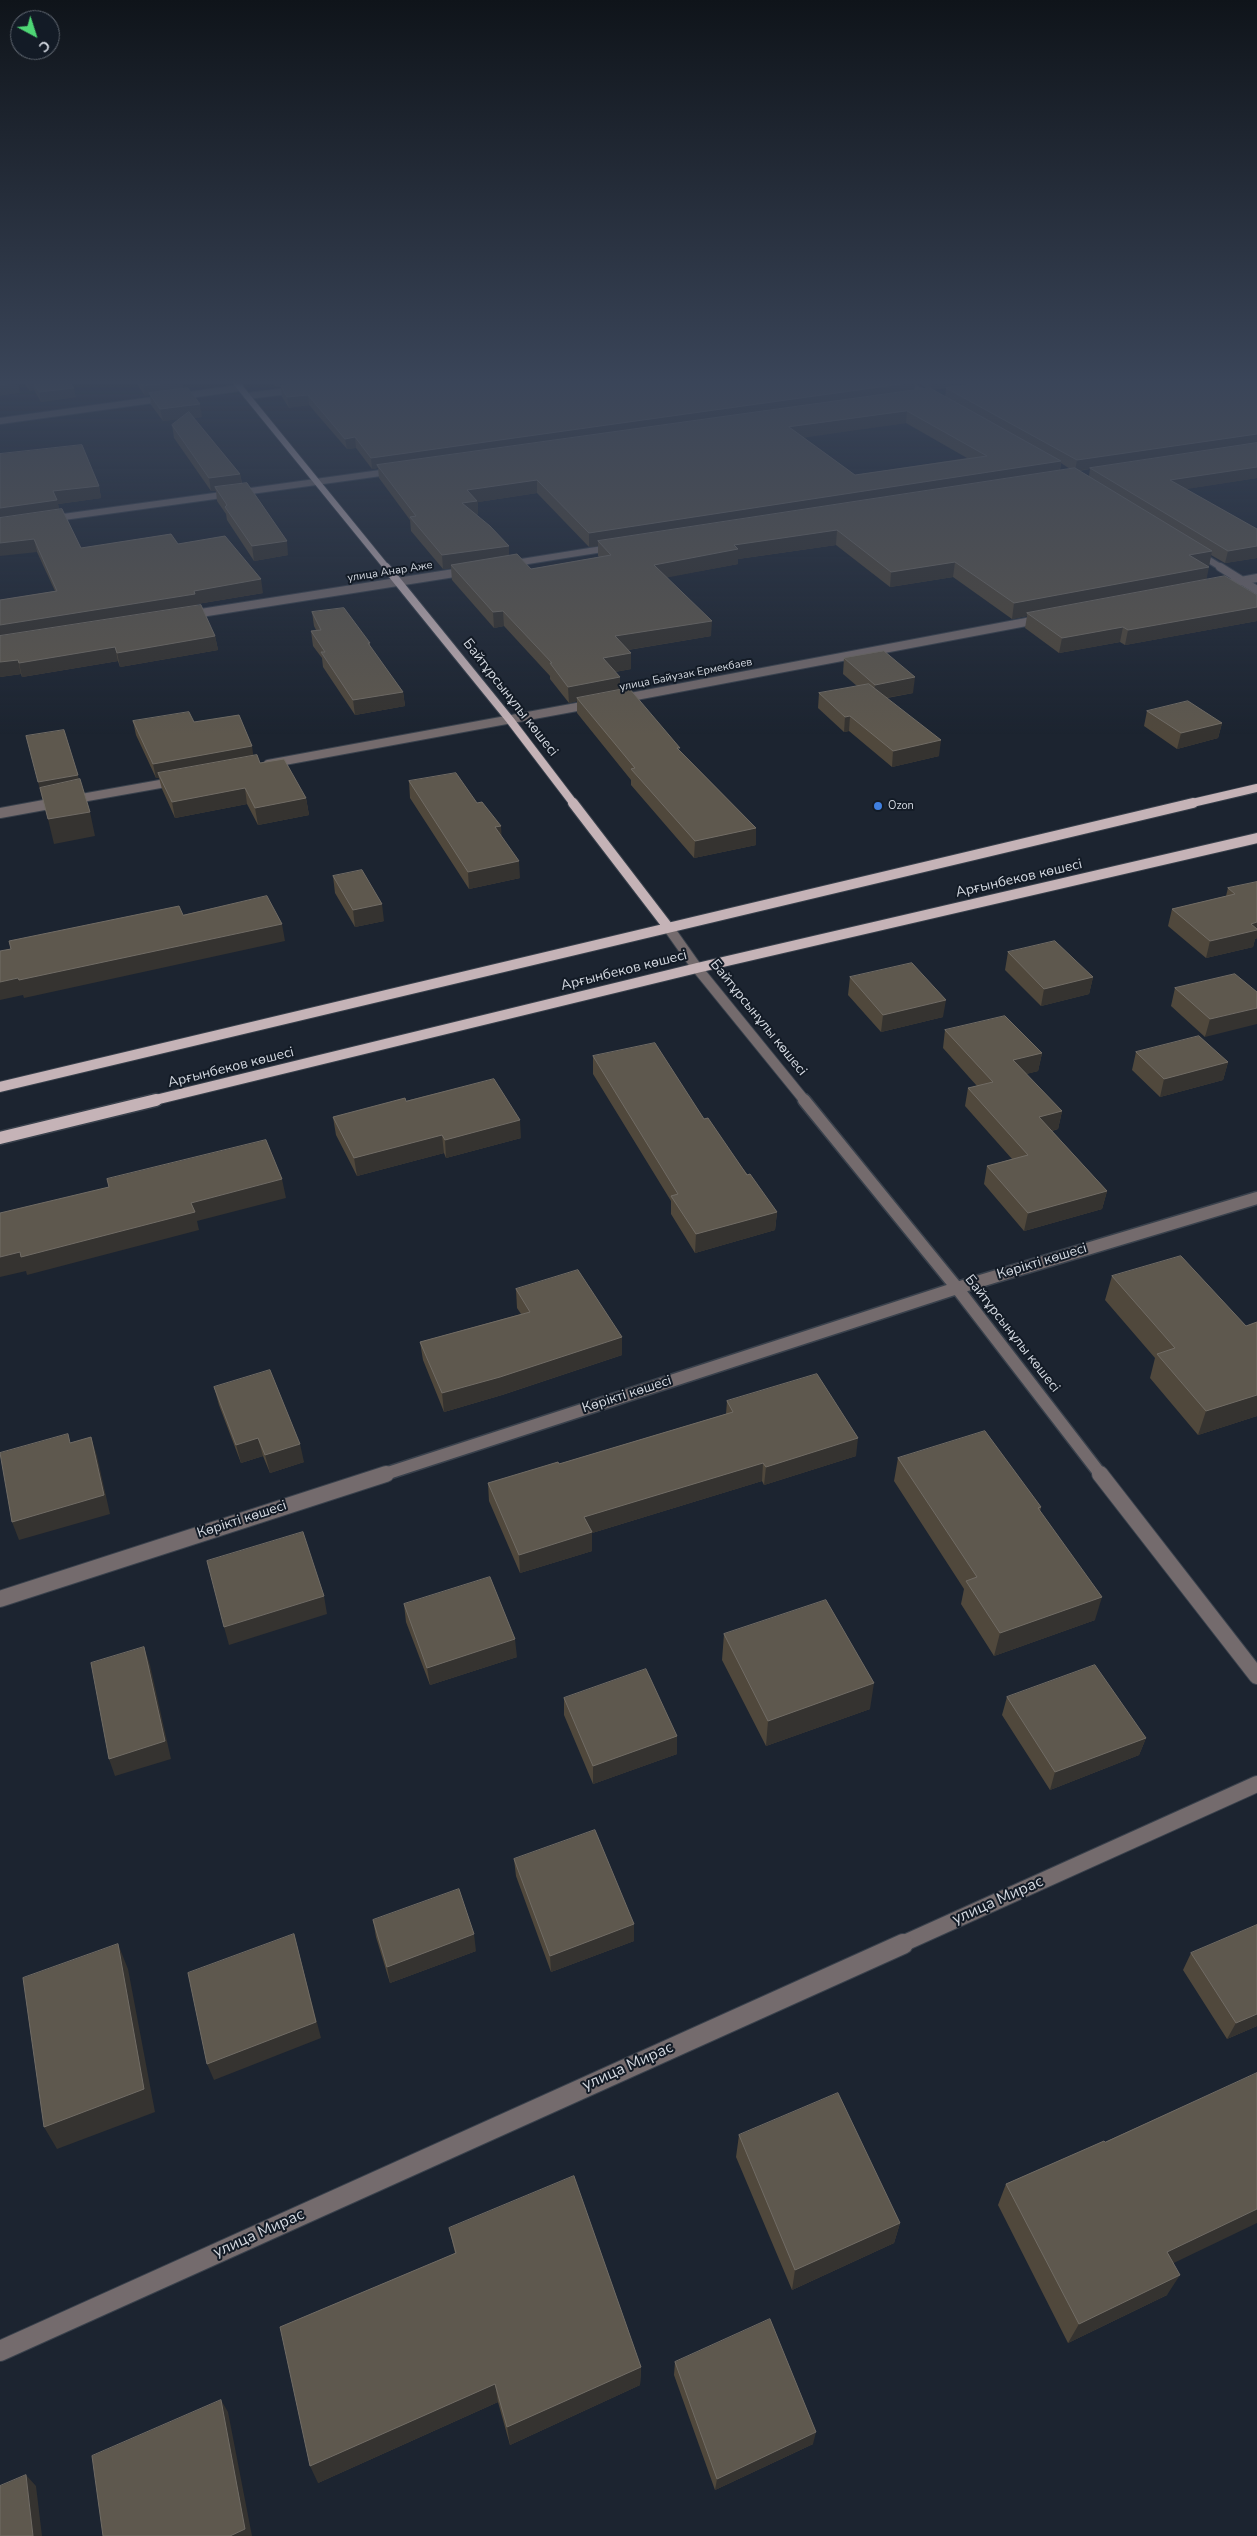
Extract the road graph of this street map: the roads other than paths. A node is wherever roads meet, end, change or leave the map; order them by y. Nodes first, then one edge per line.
1 (197, 498) edge
2 (329, 498) edge
3 (40, 520) edge
4 (623, 546) edge
5 (1192, 550) edge
6 (505, 564) edge
7 (476, 569) edge
8 (1257, 578) edge
9 (397, 581) junction
10 (1242, 581) junction
11 (1213, 586) edge
12 (1257, 590) edge
13 (184, 615) edge
14 (1047, 618) edge
15 (608, 702) edge
16 (598, 703) edge
17 (510, 720) junction
18 (255, 767) edge
19 (186, 779) edge
20 (1257, 788) edge
21 (0, 813) edge
22 (1257, 838) edge
23 (668, 927) junction
24 (697, 968) junction
25 (0, 1086) edge
26 (0, 1138) edge
27 (1257, 1198) edge
28 (957, 1288) junction
29 (0, 1598) edge
30 (1257, 1676) edge
31 (1257, 1784) edge
32 (0, 2350) edge

1 - 3 street
2 - 9 main road, Байтұрсынұлы көшесі
4 - 6 street
5 - 10 street
7 - 9 street, улица Анар Аже
8 - 10 street
9 - 13 street, улица Анар Аже
9 - 17 main road, Байтұрсынұлы көшесі
10 - 11 street
10 - 12 street
14 - 15 street, улица Байузак Ермекбаев
16 - 17 street
17 - 18 street
17 - 23 main road, Байтұрсынұлы көшесі
19 - 21 street
20 - 23 main road
22 - 24 main road, Арғынбеков көшесі
23 - 24 street, Байтұрсынұлы көшесі
23 - 25 main road
24 - 26 main road, Арғынбеков көшесі
24 - 28 street, Байтұрсынұлы көшесі
27 - 28 street, Көрікті көшесі
28 - 29 street, Көрікті көшесі
28 - 30 street, Байтұрсынұлы көшесі
31 - 32 street, улица Мирас

